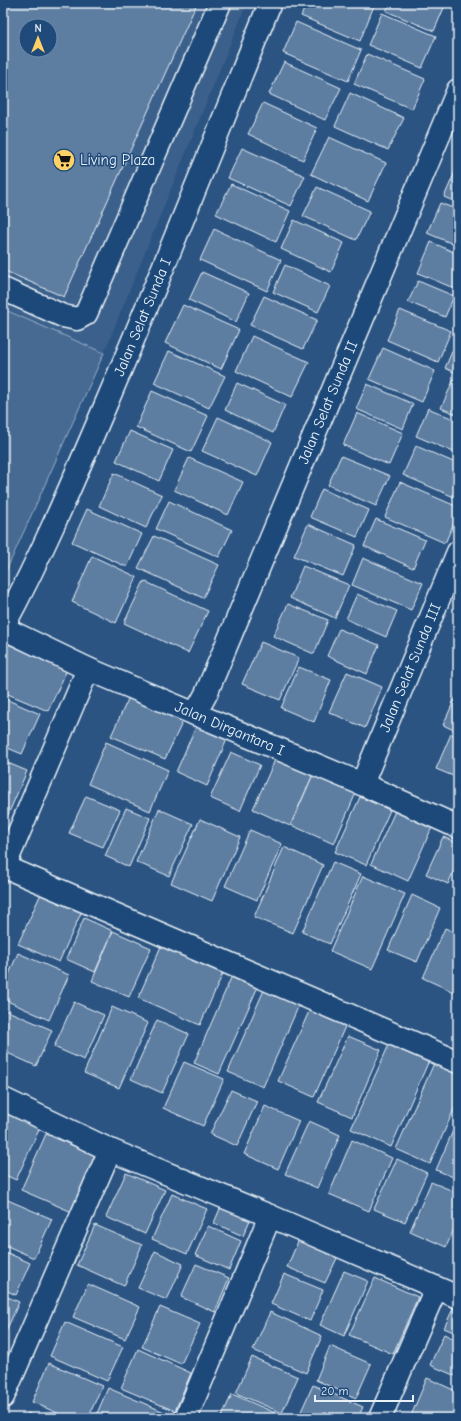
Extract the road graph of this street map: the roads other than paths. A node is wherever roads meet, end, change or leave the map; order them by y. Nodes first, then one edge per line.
1 (220, 3) edge
2 (270, 3) edge
3 (458, 90) edge
4 (3, 289) edge
5 (458, 552) edge
6 (3, 628) edge
7 (88, 669) junction
8 (195, 714) junction
9 (362, 784) junction
10 (458, 827) edge
11 (3, 868) edge
12 (458, 1062) edge
13 (3, 1099) edge
14 (110, 1150) junction
15 (270, 1216) junction
16 (436, 1288) junction
17 (458, 1297) edge
18 (3, 1397) edge
19 (186, 1418) edge
20 (380, 1418) edge

1 - 4 street
2 - 6 street, Jalan Selat Sunda I
3 - 8 street, Jalan Selat Sunda II
5 - 9 street, Jalan Selat Sunda III
6 - 7 street, Jalan Dirgantara I
7 - 8 street, Jalan Dirgantara I
7 - 11 street
8 - 9 street, Jalan Dirgantara I
9 - 10 street, Jalan Dirgantara I
11 - 12 street
13 - 14 street
14 - 15 street
14 - 18 street
15 - 16 street
15 - 19 street
16 - 17 street
16 - 20 street

